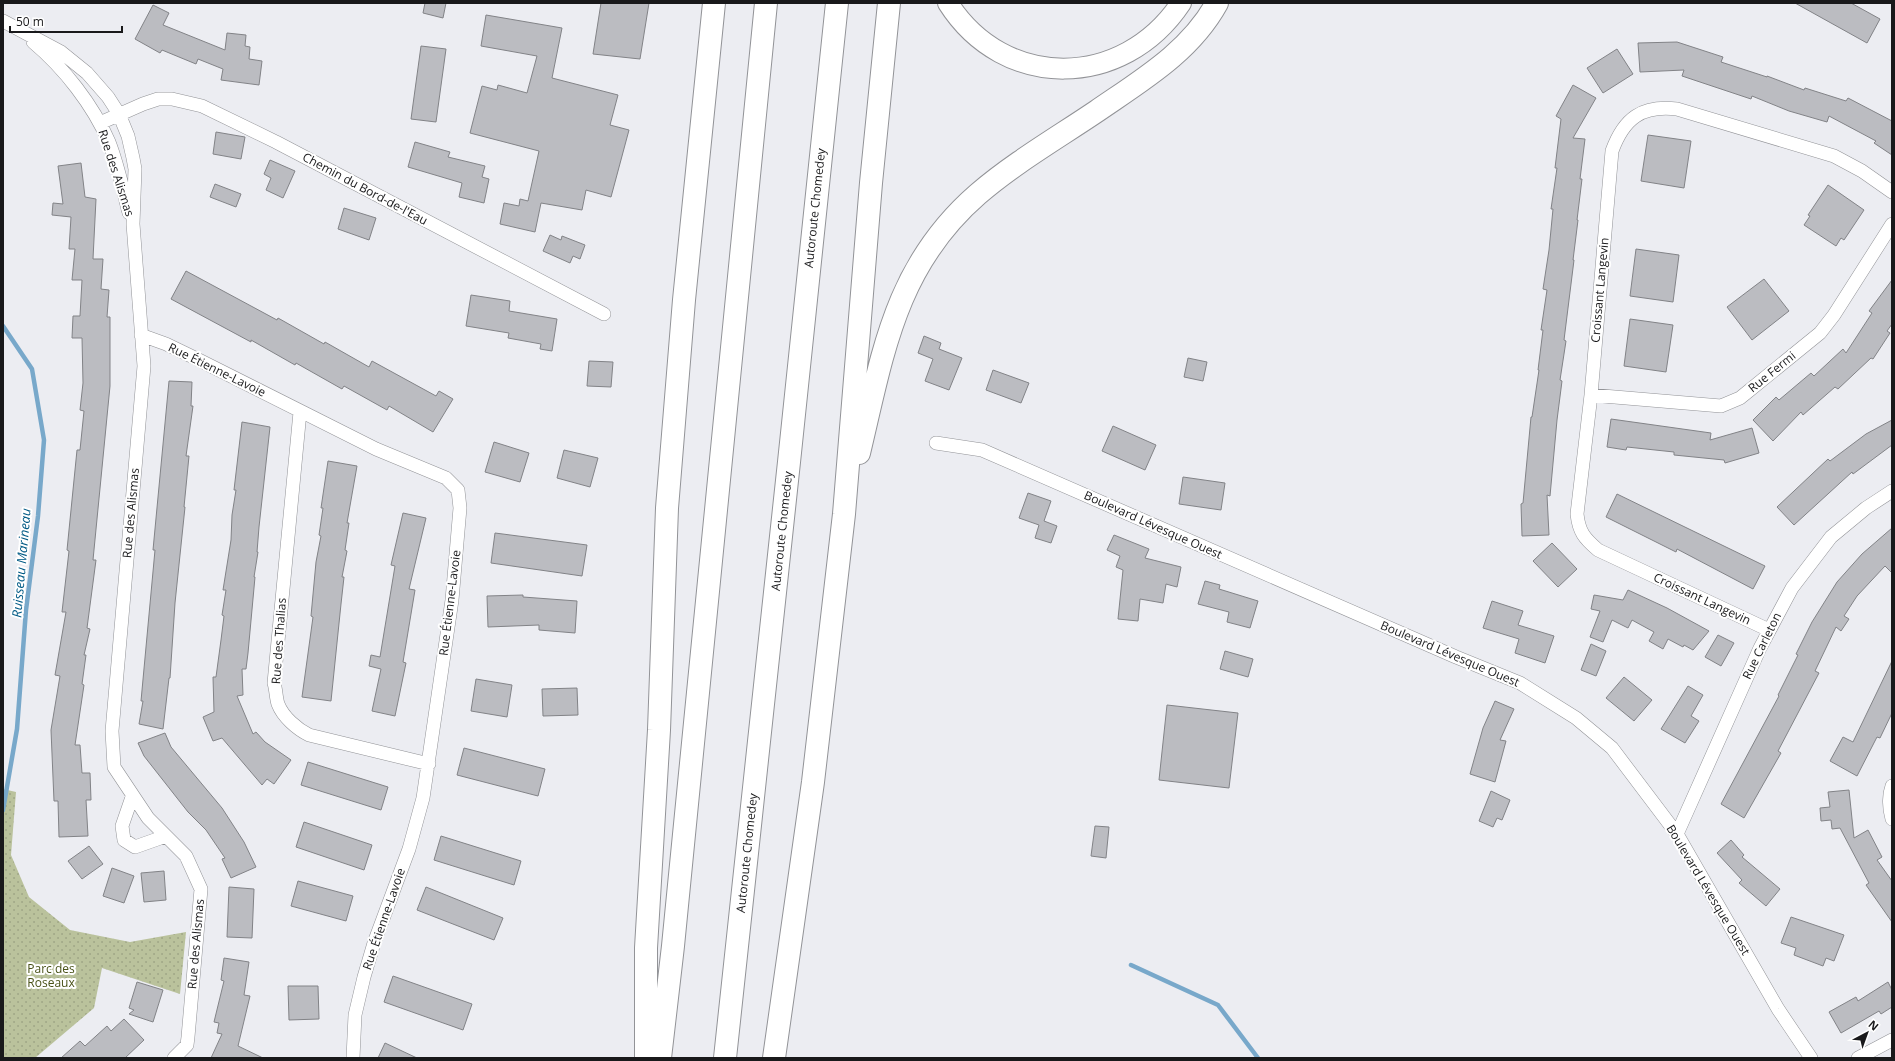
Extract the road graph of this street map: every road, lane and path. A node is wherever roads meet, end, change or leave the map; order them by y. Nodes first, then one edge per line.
1 (766, 3) edge
2 (837, 3) edge
3 (889, 3) edge
4 (948, 3) edge
5 (1181, 3) edge
6 (1217, 3) edge
7 (713, 6) edge
8 (8, 24) edge
9 (119, 114) junction
10 (100, 123) junction
11 (1892, 192) edge
12 (133, 224) junction
13 (1892, 224) edge
14 (604, 314) dead end
15 (141, 335) junction
16 (1591, 395) junction
17 (300, 412) junction
18 (936, 443) dead end
19 (1892, 491) edge
20 (844, 514) junction
21 (1769, 630) junction
22 (429, 764) junction
23 (1892, 786) edge
24 (132, 797) junction
25 (1892, 819) edge
26 (1677, 834) junction
27 (166, 836) junction
28 (1892, 1040) edge
29 (174, 1058) edge
30 (353, 1058) edge
31 (646, 1058) edge
32 (660, 1058) edge
33 (725, 1058) edge
34 (774, 1058) edge
35 (1812, 1058) edge
36 (1858, 1058) edge

1 - 32 highway
2 - 33 highway, Autoroute Chomedey
3 - 20 highway
4 - 5 main road
6 - 20 highway
7 - 31 highway
8 - 9 street
8 - 10 street
9 - 10 street, Chemin du Bord-de-l'Eau
9 - 12 street, Rue des Alismas
9 - 14 street, Chemin du Bord-de-l'Eau
10 - 12 street, Rue des Alismas
11 - 16 street, Croissant Langevin
12 - 15 street, Rue des Alismas
13 - 16 street, Rue Fermi
15 - 17 street, Rue Étienne-Lavoie
15 - 24 street, Rue des Alismas
16 - 21 street, Croissant Langevin
17 - 22 street, Rue Étienne-Lavoie
17 - 22 street, Rue des Thalias
18 - 26 street, Boulevard Lévesque Ouest
19 - 21 street, Rue Carleton
20 - 34 highway
21 - 26 street, Rue Carleton
22 - 30 street, Rue Étienne-Lavoie
23 - 25 street
24 - 27 street, Rue des Alismas
24 - 27 street
26 - 35 street, Boulevard Lévesque Ouest
27 - 29 street, Rue des Alismas
28 - 36 street

